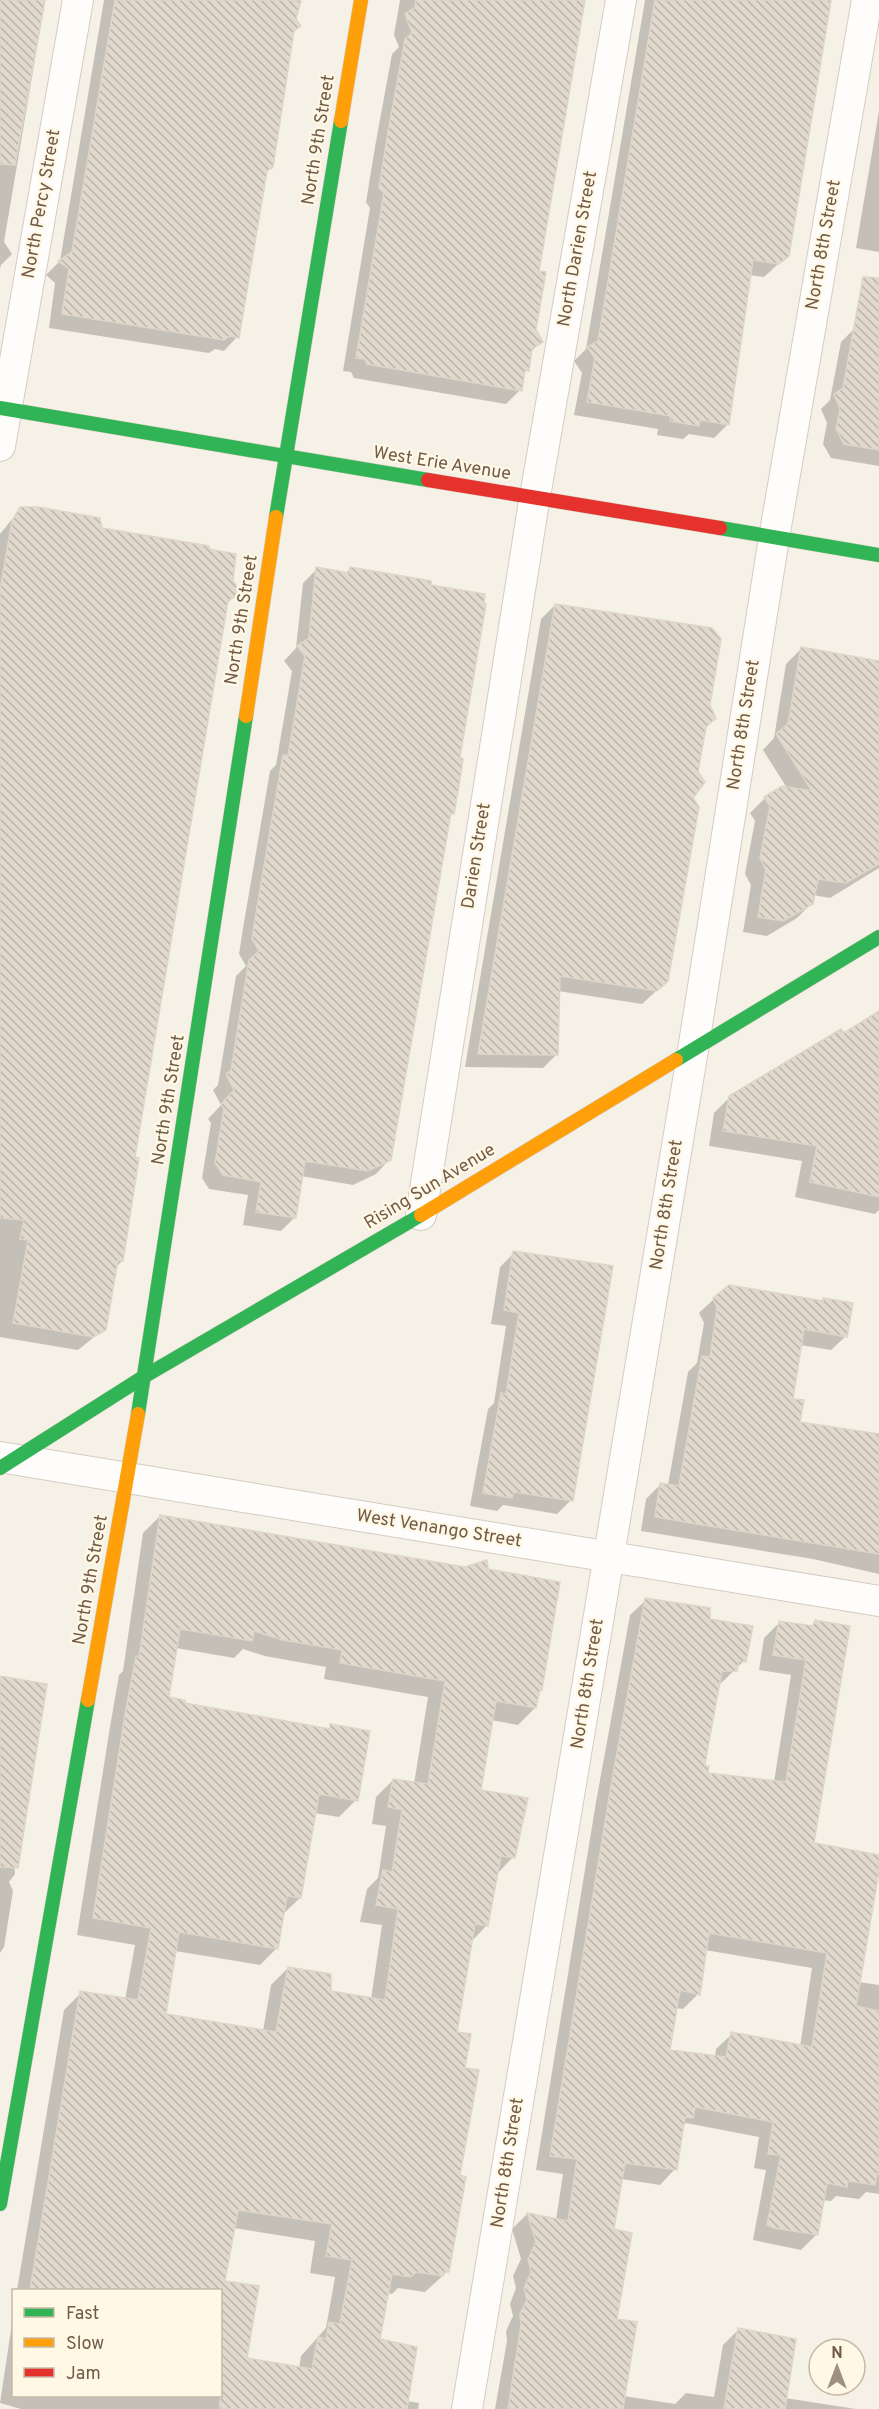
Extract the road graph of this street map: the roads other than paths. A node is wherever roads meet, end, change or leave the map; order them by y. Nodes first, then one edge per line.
1 (78, 0) edge
2 (361, 0) edge
3 (621, 0) edge
4 (867, 0) edge
5 (3, 408) edge
6 (0, 446) edge
7 (286, 456) junction
8 (535, 497) junction
9 (774, 538) junction
10 (879, 555) edge
11 (879, 938) edge
12 (693, 1050) junction
13 (421, 1215) junction
14 (145, 1376) junction
15 (5, 1462) edge
16 (127, 1478) junction
17 (609, 1557) junction
18 (879, 1601) edge
19 (0, 2204) edge
20 (467, 2409) edge

1 - 5 street, North Percy Street
2 - 7 street, North 9th Street
3 - 8 street, North Darien Street
4 - 9 street, North 8th Street
5 - 6 street, North Percy Street
5 - 7 street, West Erie Avenue
7 - 8 street, West Erie Avenue
7 - 14 street, North 9th Street
8 - 9 street, West Erie Avenue
8 - 13 street, Darien Street
9 - 10 street, West Erie Avenue
9 - 12 street, North 8th Street
11 - 12 street, Rising Sun Avenue
12 - 13 street, Rising Sun Avenue
12 - 17 street, North 8th Street
13 - 14 street, Rising Sun Avenue
14 - 15 street, Rising Sun Avenue
14 - 16 street, North 9th Street
15 - 16 street, West Venango Street
16 - 17 street, West Venango Street
16 - 19 street, North 9th Street
17 - 18 street, West Venango Street
17 - 20 street, North 8th Street

